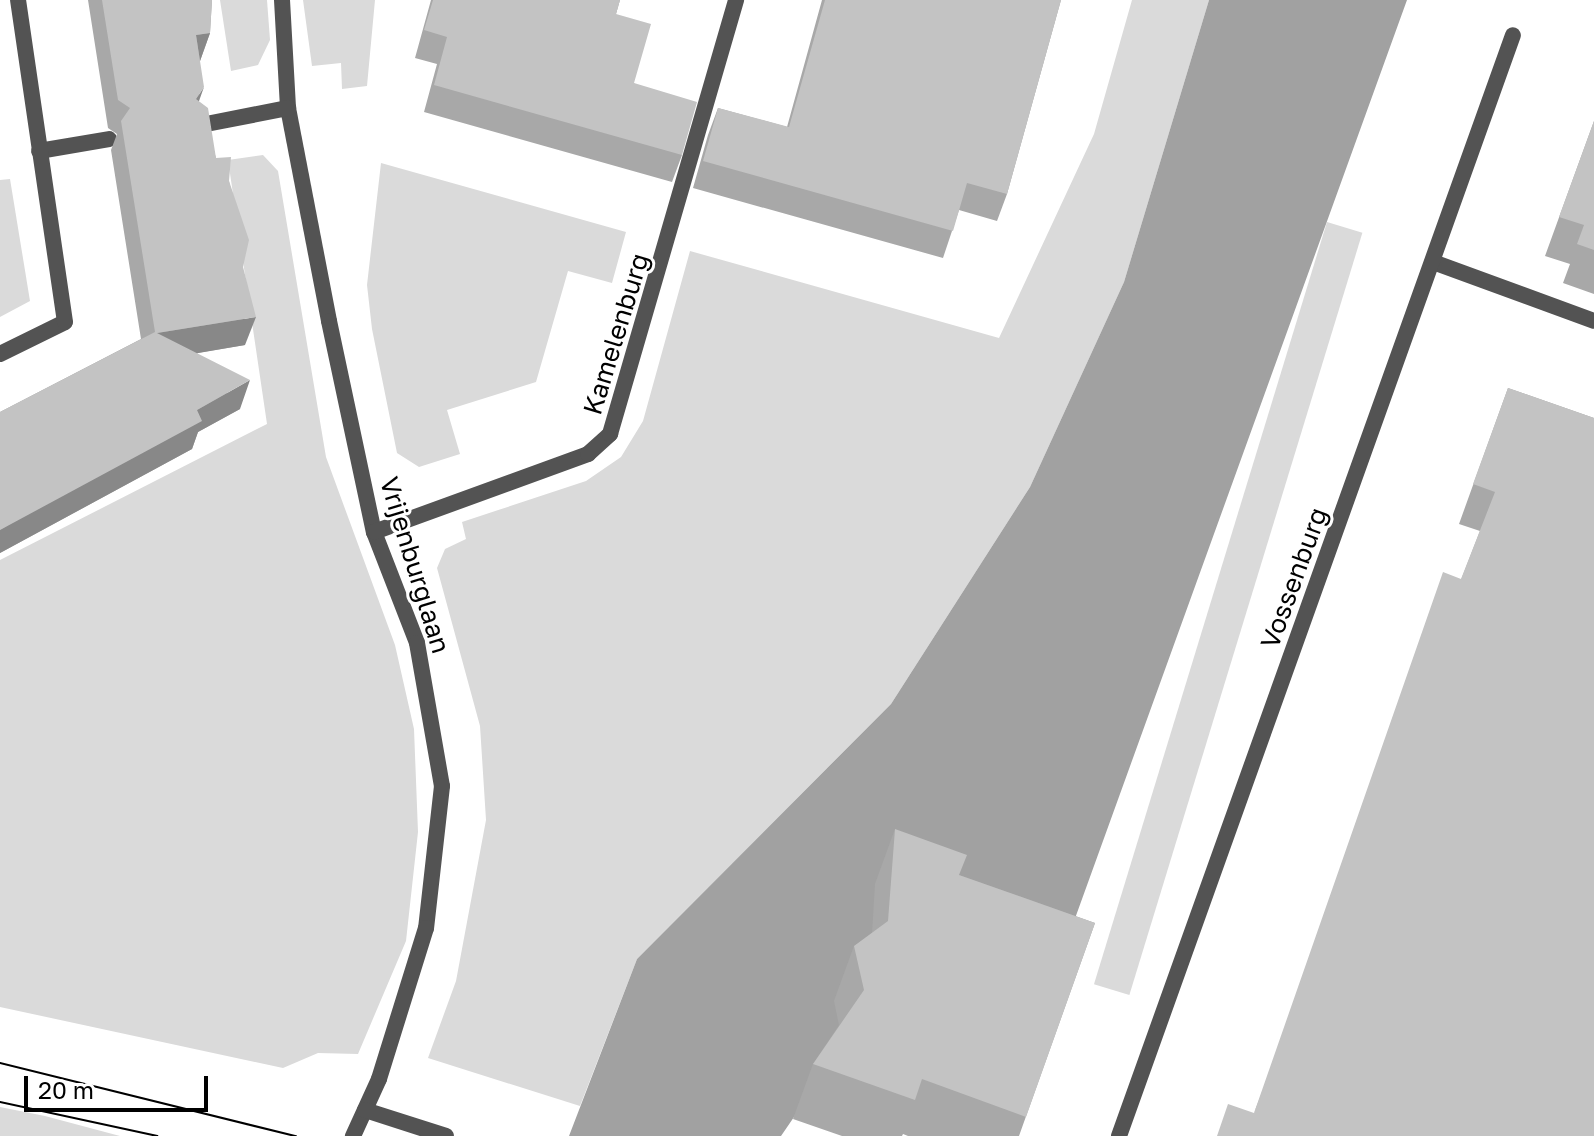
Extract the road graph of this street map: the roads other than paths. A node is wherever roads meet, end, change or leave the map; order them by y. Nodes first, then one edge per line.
1 (18, 0) edge
2 (282, 0) edge
3 (736, 0) edge
4 (1513, 35) dead end
5 (288, 108) junction
6 (196, 126) edge
7 (109, 139) dead end
8 (39, 151) junction
9 (1433, 262) junction
10 (1594, 321) edge
11 (0, 354) edge
12 (374, 532) junction
13 (365, 1110) junction
14 (353, 1136) edge
15 (446, 1136) edge
16 (1119, 1136) edge

1 - 8 street
2 - 5 street, Vrijenburglaan
3 - 12 street, Kamelenburg
4 - 9 street, Vossenburg
5 - 6 street
5 - 12 street, Vrijenburglaan
7 - 8 street
8 - 11 street
9 - 10 street
9 - 16 street, Vossenburg
12 - 13 street, Vrijenburglaan
13 - 14 street, Vrijenburglaan
13 - 15 street

